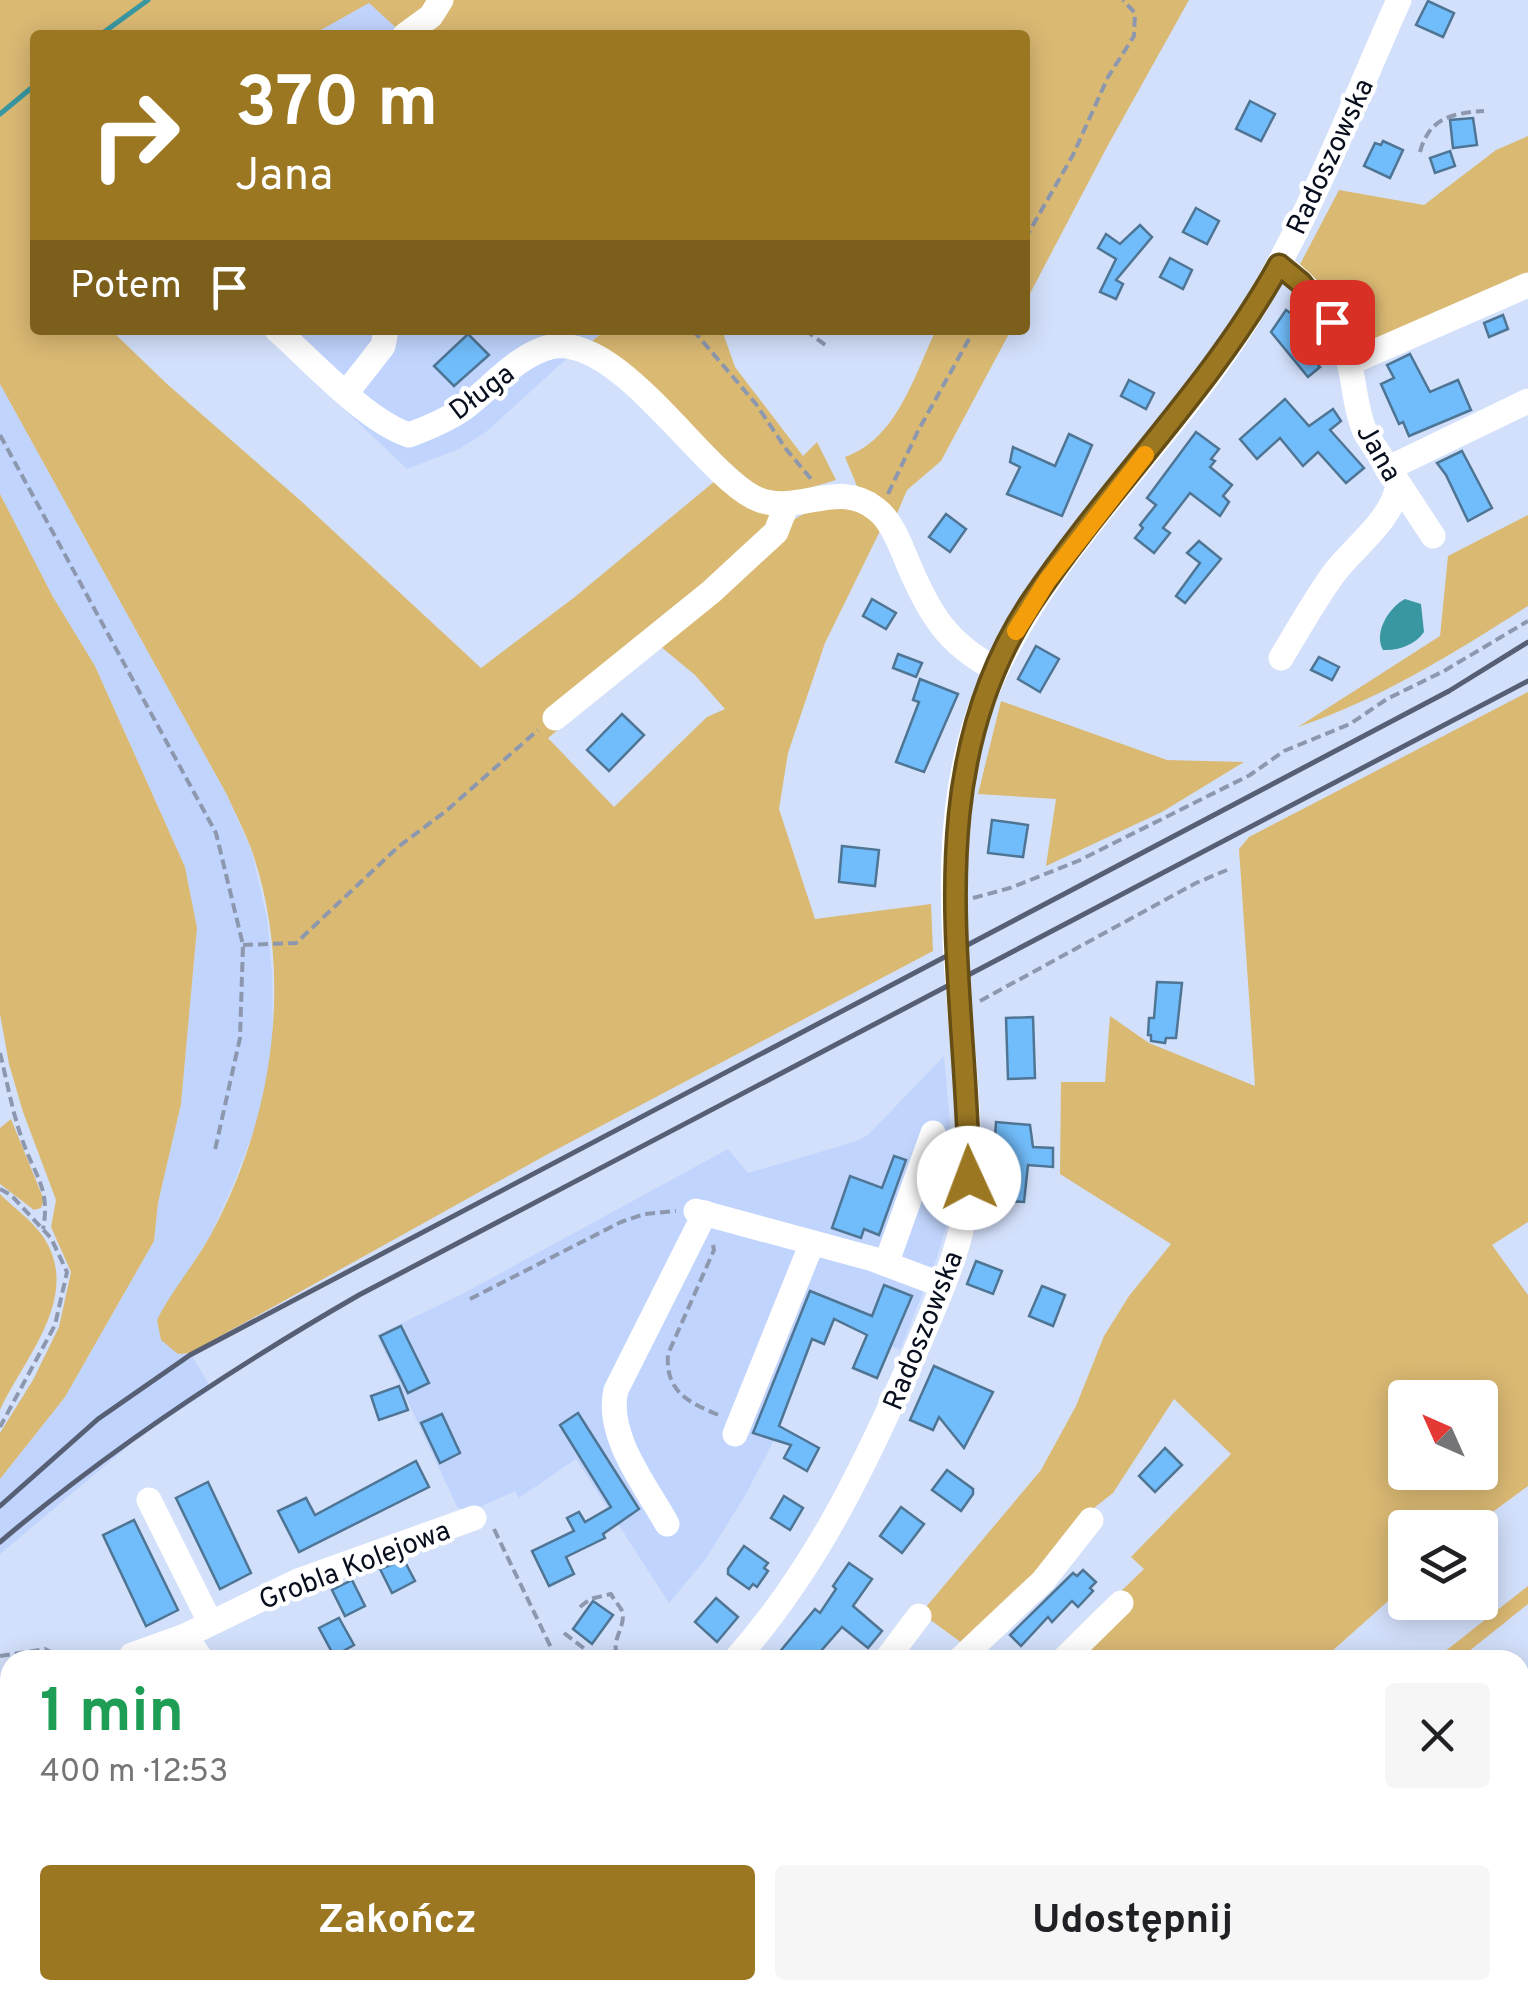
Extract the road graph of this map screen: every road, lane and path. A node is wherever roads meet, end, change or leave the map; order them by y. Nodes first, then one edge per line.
1 (441, 0) edge
2 (1400, 0) edge
3 (1126, 2) edge
4 (417, 30) edge
5 (1484, 111) dead end
6 (1420, 152) dead end
7 (1030, 231) edge
8 (1279, 265) junction
9 (1528, 286) edge
10 (283, 335) edge
11 (385, 335) edge
12 (698, 335) edge
13 (812, 335) edge
14 (971, 335) edge
15 (558, 338) edge
16 (828, 346) dead end
17 (1349, 363) junction
18 (347, 392) junction
19 (1528, 400) edge
20 (0, 434) edge
21 (1392, 477) junction
22 (815, 482) dead end
23 (786, 506) junction
24 (879, 510) junction
25 (1434, 536) dead end
26 (1528, 621) edge
27 (1281, 658) dead end
28 (996, 669) junction
29 (555, 718) joint
30 (1227, 870) dead end
31 (954, 900) junction
32 (243, 945) junction
33 (959, 1011) junction
34 (0, 1053) edge
35 (933, 1133) dead end
36 (215, 1150) dead end
37 (0, 1188) edge
38 (700, 1212) junction
39 (43, 1229) junction
40 (812, 1243) junction
41 (886, 1264) junction
42 (942, 1286) junction
43 (470, 1299) dead end
44 (0, 1427) edge
45 (737, 1428) joint
46 (149, 1500) dead end
47 (474, 1518) joint
48 (1091, 1520) dead end
49 (667, 1524) dead end
50 (1121, 1604) dead end
51 (580, 1607) dead end
52 (919, 1616) dead end
53 (210, 1622) junction
54 (564, 1633) dead end
55 (185, 1636) junction
56 (146, 1650) edge
57 (195, 1650) edge
58 (553, 1650) edge
59 (587, 1650) edge
60 (616, 1650) edge
61 (743, 1650) edge
62 (894, 1650) edge
63 (970, 1650) edge
64 (1073, 1650) edge

1 - 4 street
2 - 8 street, Radoszowska
3 - 7 path
5 - 6 path
8 - 17 street, Jana
8 - 28 street, Radoszowska
9 - 17 street
10 - 18 street, Długa
11 - 18 street
12 - 22 path
13 - 16 path
14 - 24 path
15 - 18 street, Długa
15 - 23 street, Długa
17 - 21 street, Jana
19 - 21 street
20 - 32 path
21 - 25 street, Jana
21 - 27 street
23 - 24 street
23 - 29 street
24 - 28 street
26 - 31 path
28 - 31 street, Radoszowska
29 - 32 path
30 - 33 path
31 - 33 street, Radoszowska
32 - 36 path
33 - 42 street, Radoszowska
34 - 39 path
35 - 41 street
37 - 39 path
38 - 40 street
38 - 43 path
38 - 45 path
38 - 49 street
39 - 44 path
40 - 41 street
40 - 45 street
41 - 42 street
42 - 61 street, Radoszowska
46 - 53 street
47 - 53 street, Grobla Kolejowa
47 - 58 path, Grobla Kolejowa
48 - 63 street
50 - 64 street
51 - 60 path
52 - 62 street
53 - 55 street, Grobla Kolejowa
54 - 59 path
55 - 56 street, Grobla Kolejowa
55 - 57 street

